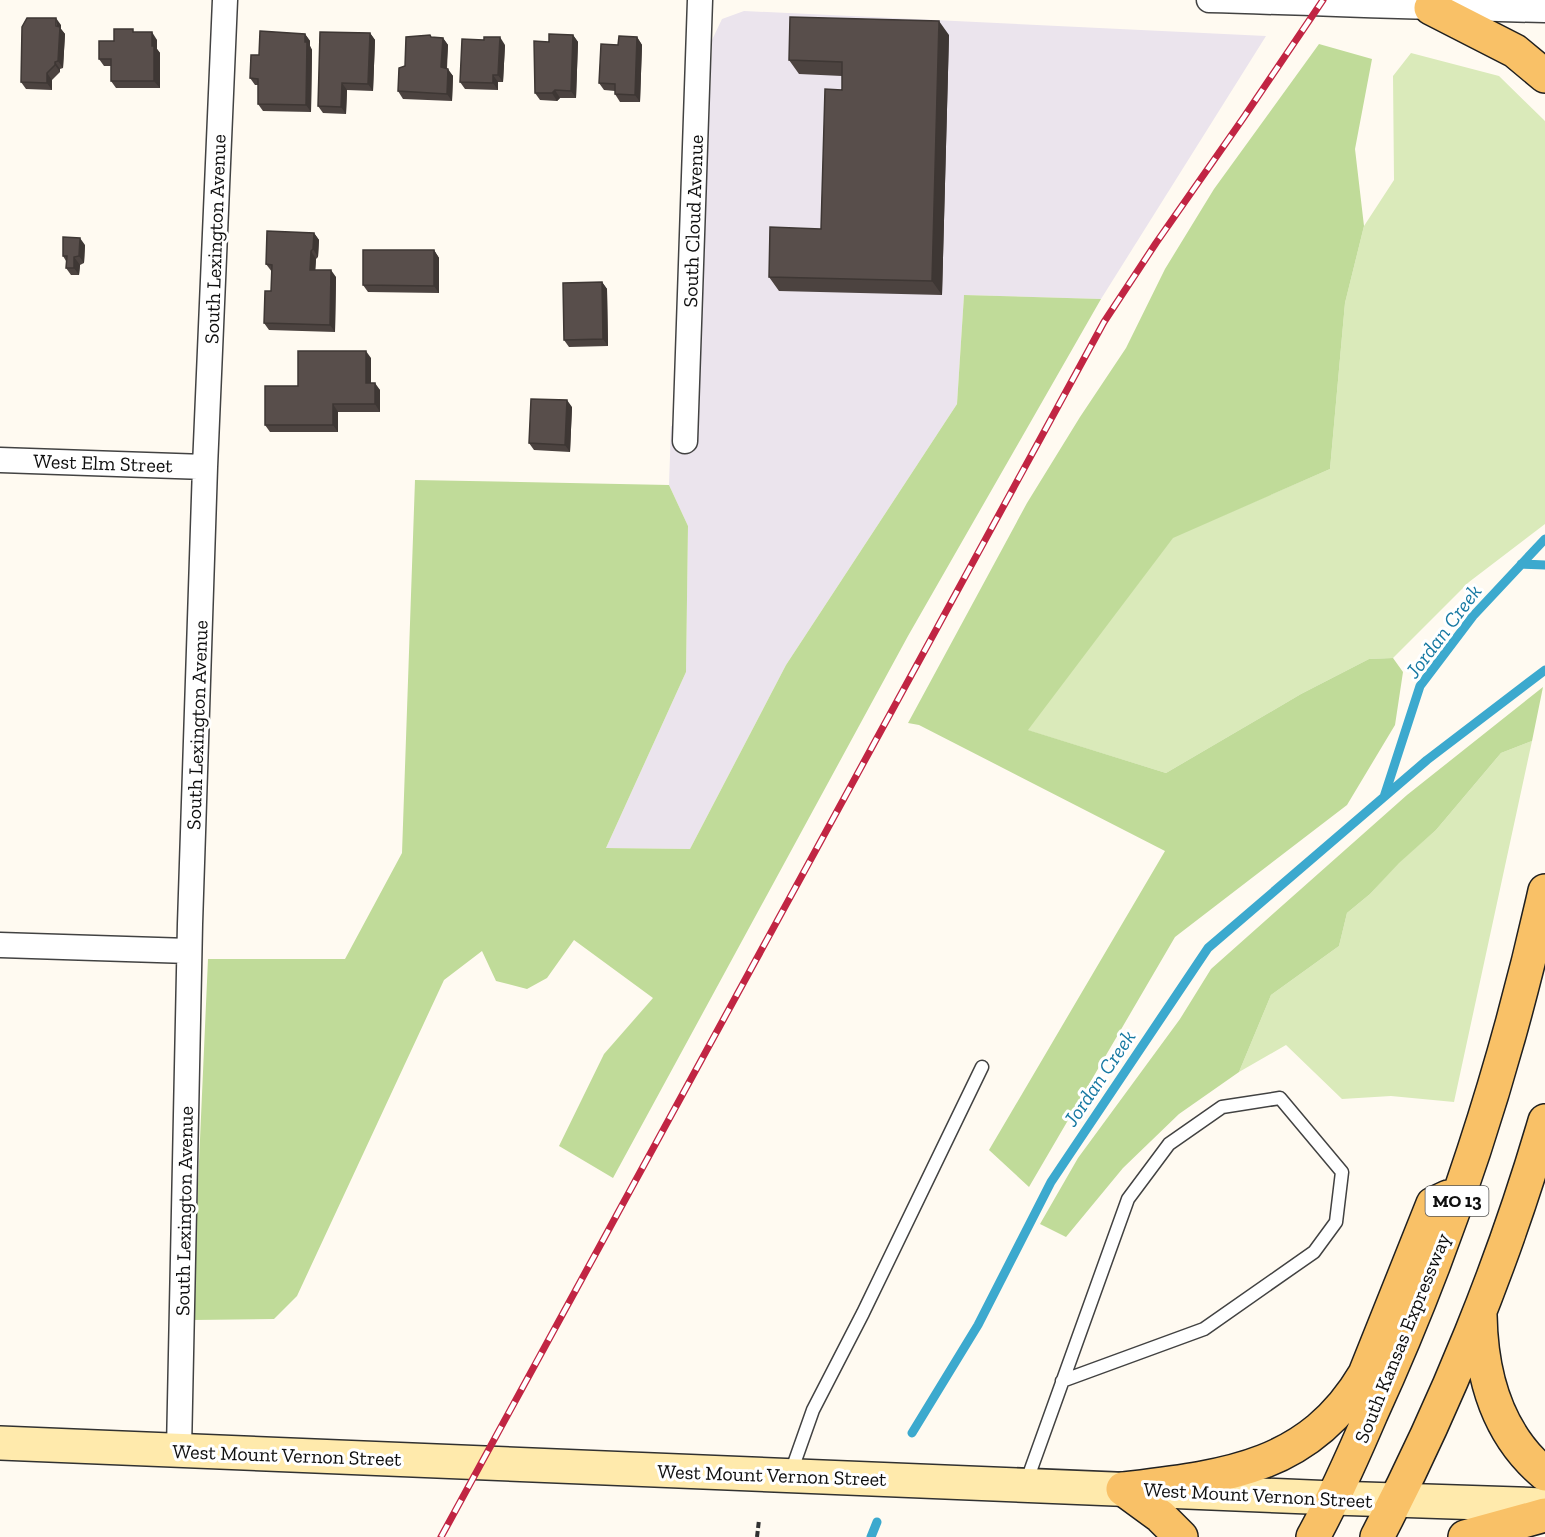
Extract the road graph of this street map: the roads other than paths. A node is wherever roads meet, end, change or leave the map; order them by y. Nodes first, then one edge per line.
1 (225, 0) edge
2 (700, 0) edge
3 (1209, 0) edge
4 (1466, 0) edge
5 (1292, 1) edge
6 (1431, 8) junction
7 (1545, 10) edge
8 (1545, 76) edge
9 (684, 441) dead end
10 (0, 460) edge
11 (206, 467) junction
12 (1545, 891) edge
13 (0, 945) edge
14 (189, 951) junction
15 (982, 1067) dead end
16 (1545, 1121) edge
17 (1460, 1192) junction
18 (1480, 1306) junction
19 (1062, 1381) junction
20 (0, 1443) edge
21 (178, 1450) junction
22 (1545, 1474) edge
23 (790, 1476) junction
24 (1026, 1484) junction
25 (1123, 1489) junction
26 (1334, 1498) junction
27 (1396, 1501) junction
28 (1545, 1505) edge
29 (1545, 1515) edge
30 (1181, 1537) edge
31 (1313, 1537) edge
32 (1377, 1537) edge
33 (1465, 1537) edge

1 - 11 street, South Lexington Avenue
2 - 9 street, South Cloud Avenue
3 - 5 street
4 - 6 main road
5 - 6 street
6 - 7 street
6 - 8 main road
10 - 11 street, West Elm Street
11 - 14 street, South Lexington Avenue
12 - 17 main road, South Kansas Expressway / MO 13
13 - 14 street
14 - 21 street, South Lexington Avenue
15 - 23 lane
16 - 18 main road, MO 13
17 - 25 main road
17 - 26 main road, South Kansas Expressway / MO 13
18 - 22 main road
18 - 27 main road, MO 13
19 - 19 lane
19 - 24 lane
20 - 21 street, West Mount Vernon Street
21 - 23 street, West Mount Vernon Street
23 - 24 street, West Mount Vernon Street
24 - 25 street, West Mount Vernon Street
25 - 26 street, West Mount Vernon Street
25 - 30 main road
26 - 27 street, West Mount Vernon Street
26 - 31 main road, South Kansas Expressway / MO 13
27 - 28 street, West Mount Vernon Street
27 - 32 main road, MO 13
29 - 33 main road

